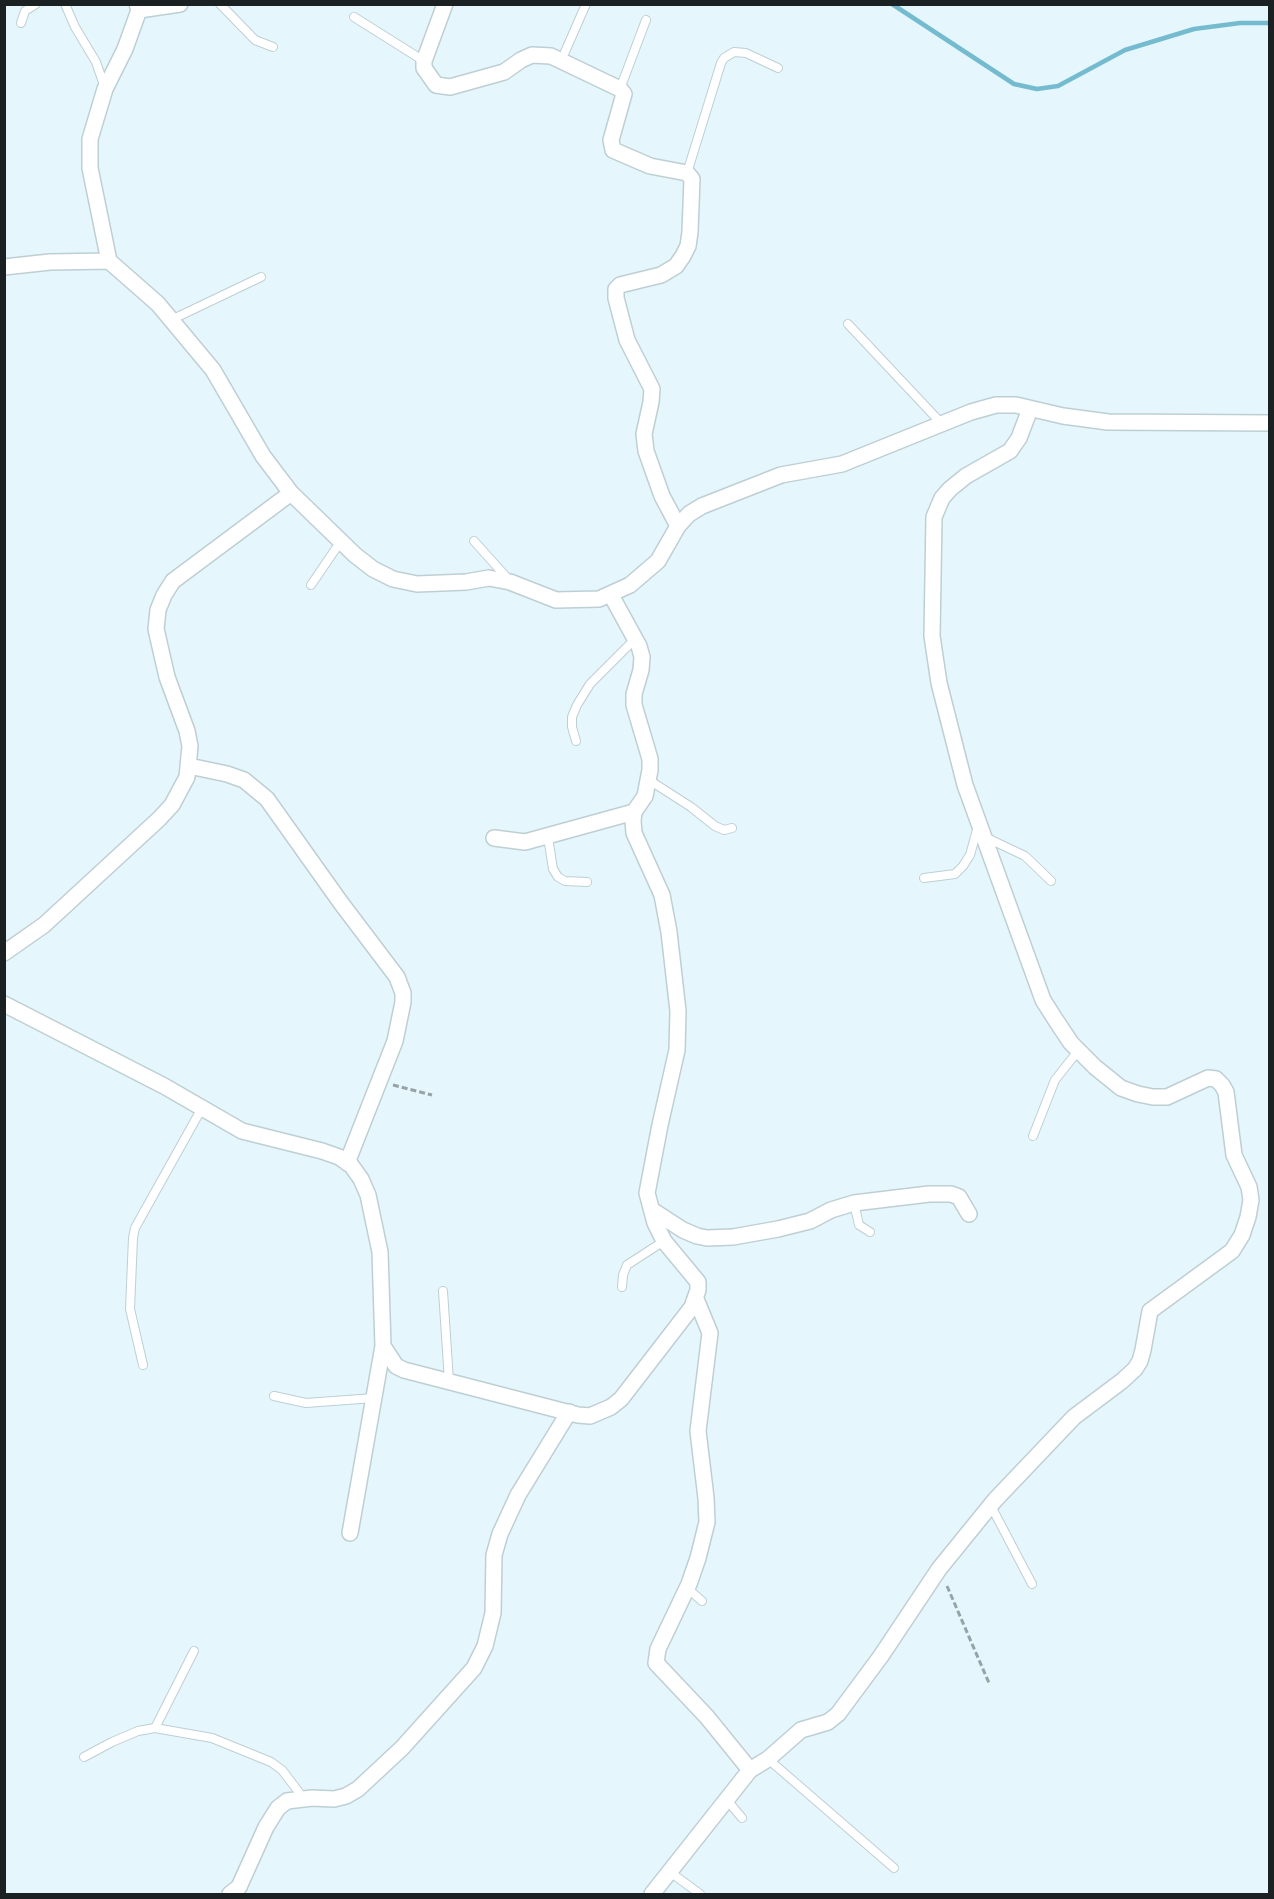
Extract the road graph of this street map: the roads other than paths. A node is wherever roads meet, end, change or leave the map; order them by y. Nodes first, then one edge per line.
1 (36, 4) edge
2 (65, 4) edge
3 (180, 4) edge
4 (220, 4) edge
5 (445, 4) edge
6 (586, 4) edge
7 (138, 8) edge
8 (354, 16) dead end
9 (646, 20) dead end
10 (21, 23) dead end
11 (273, 47) dead end
12 (424, 61) junction
13 (561, 61) junction
14 (778, 68) dead end
15 (105, 89) junction
16 (620, 89) junction
17 (687, 173) junction
18 (109, 261) junction
19 (4, 267) edge
20 (261, 277) dead end
21 (171, 320) junction
22 (848, 324) dead end
23 (1030, 409) junction
24 (1269, 423) edge
25 (942, 424) junction
26 (291, 493) junction
27 (678, 526) junction
28 (341, 541) junction
29 (474, 541) dead end
30 (510, 582) junction
31 (310, 585) dead end
32 (611, 595) junction
33 (635, 639) junction
34 (576, 741) dead end
35 (189, 766) junction
36 (649, 780) junction
37 (634, 812) junction
38 (732, 828) dead end
39 (981, 830) junction
40 (548, 837) junction
41 (494, 838) dead end
42 (924, 878) dead end
43 (1051, 881) dead end
44 (587, 882) dead end
45 (4, 953) edge
46 (4, 1004) edge
47 (1078, 1051) junction
48 (202, 1108) junction
49 (1033, 1136) dead end
50 (347, 1162) junction
51 (854, 1203) junction
52 (652, 1210) junction
53 (969, 1214) dead end
54 (870, 1232) dead end
55 (664, 1241) junction
56 (622, 1287) dead end
57 (442, 1292) dead end
58 (696, 1299) junction
59 (383, 1346) junction
60 (143, 1365) dead end
61 (449, 1381) junction
62 (274, 1396) dead end
63 (374, 1398) junction
64 (569, 1412) junction
65 (990, 1505) junction
66 (350, 1533) dead end
67 (1032, 1584) dead end
68 (687, 1588) junction
69 (702, 1601) dead end
70 (194, 1651) dead end
71 (155, 1728) junction
72 (84, 1757) dead end
73 (768, 1758) junction
74 (750, 1770) junction
75 (304, 1799) junction
76 (727, 1800) junction
77 (742, 1818) dead end
78 (894, 1868) dead end
79 (670, 1872) junction
80 (230, 1894) edge
81 (652, 1894) edge
82 (700, 1894) edge

1 - 10 lane
2 - 15 lane
3 - 7 street
4 - 11 lane
5 - 12 street
6 - 13 lane
7 - 15 street
8 - 12 lane
9 - 16 lane
12 - 13 street
13 - 16 street
14 - 17 lane
15 - 18 street
16 - 17 street
17 - 27 street
18 - 19 street
18 - 21 street
20 - 21 lane
21 - 26 street
22 - 25 lane
23 - 24 street
23 - 25 street
23 - 39 street
25 - 27 street
26 - 28 street
26 - 35 street
27 - 32 street
28 - 30 street
28 - 31 lane
29 - 30 lane
30 - 32 street
32 - 33 street
33 - 34 lane
33 - 36 street
35 - 45 street
35 - 50 street
36 - 37 street
36 - 38 lane
37 - 40 street
37 - 52 street
39 - 42 lane
39 - 43 lane
39 - 47 street
40 - 41 street
40 - 44 lane
46 - 48 street
47 - 49 lane
47 - 65 street
48 - 50 street
48 - 60 lane
50 - 59 street
51 - 52 street
51 - 53 street
51 - 54 lane
52 - 55 street
55 - 56 lane
55 - 58 street
57 - 61 lane
58 - 64 street
58 - 68 street
59 - 61 street
59 - 63 street
61 - 64 street
62 - 63 lane
63 - 66 street
64 - 75 street
65 - 67 lane
65 - 73 street
68 - 69 lane
68 - 74 street
70 - 71 lane
71 - 72 lane
71 - 75 lane
73 - 74 street
73 - 78 lane
74 - 76 street
75 - 80 street
76 - 77 lane
76 - 79 street
79 - 81 street
79 - 82 lane

